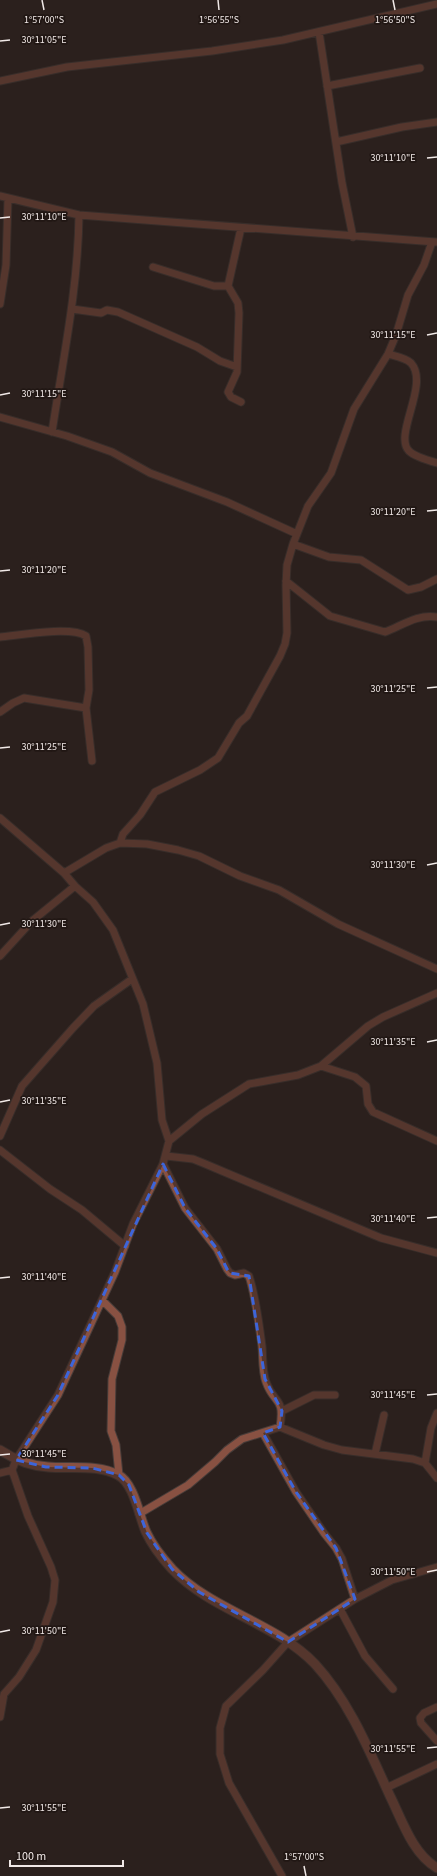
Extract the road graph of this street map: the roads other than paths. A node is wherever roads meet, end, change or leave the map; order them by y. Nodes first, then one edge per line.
1 (437, 4) edge
2 (319, 32) junction
3 (420, 68) dead end
4 (0, 81) edge
5 (327, 86) junction
6 (437, 122) edge
7 (336, 142) junction
8 (0, 196) edge
9 (8, 198) junction
10 (79, 215) junction
11 (241, 228) junction
12 (353, 237) junction
13 (435, 242) edge
14 (153, 266) dead end
15 (228, 286) junction
16 (0, 304) edge
17 (72, 309) junction
18 (388, 354) junction
19 (237, 368) junction
20 (241, 402) dead end
21 (0, 417) edge
22 (52, 432) junction
23 (437, 463) edge
24 (297, 534) junction
25 (293, 544) junction
26 (437, 580) edge
27 (286, 581) junction
28 (437, 617) edge
29 (0, 636) edge
30 (86, 708) junction
31 (0, 712) edge
32 (92, 761) dead end
33 (0, 818) edge
34 (120, 843) junction
35 (64, 873) junction
36 (75, 886) junction
37 (0, 956) edge
38 (437, 969) edge
39 (132, 979) junction
40 (437, 993) edge
41 (320, 1066) junction
42 (0, 1136) edge
43 (437, 1140) edge
44 (169, 1141) junction
45 (0, 1150) edge
46 (166, 1156) junction
47 (163, 1164) junction
48 (125, 1246) junction
49 (437, 1253) edge
50 (102, 1300) junction
51 (335, 1395) dead end
52 (282, 1411) junction
53 (437, 1412) edge
54 (384, 1415) dead end
55 (280, 1427) junction
56 (263, 1433) junction
57 (0, 1450) edge
58 (375, 1454) junction
59 (16, 1460) junction
60 (425, 1463) junction
61 (12, 1470) junction
62 (0, 1473) edge
63 (119, 1475) junction
64 (437, 1478) edge
65 (139, 1514) junction
66 (437, 1568) edge
67 (355, 1599) junction
68 (340, 1609) junction
69 (288, 1642) junction
70 (392, 1689) dead end
71 (437, 1707) edge
72 (0, 1717) edge
73 (437, 1741) edge
74 (437, 1764) edge
75 (386, 1788) junction
76 (437, 1868) edge
77 (282, 1876) edge

1 - 2 street
2 - 4 street
2 - 5 street
3 - 5 street
5 - 7 street
6 - 7 street
7 - 12 street
8 - 9 street
9 - 10 street
9 - 16 street
10 - 11 street
10 - 17 street
11 - 12 street
11 - 15 street
12 - 13 street
13 - 18 street
14 - 15 street
15 - 19 street
17 - 19 street
17 - 22 street
18 - 23 street
18 - 24 street
19 - 20 street
21 - 22 street
22 - 24 street
24 - 25 street
25 - 26 street
25 - 27 street
27 - 28 street
27 - 34 street
29 - 30 street
30 - 31 street
30 - 32 street
33 - 35 street
34 - 35 street
34 - 38 street
35 - 36 street
36 - 37 street
36 - 39 street
39 - 42 street
39 - 44 street
40 - 41 street
41 - 43 street
41 - 44 street
44 - 46 street
45 - 48 street
46 - 47 street
46 - 49 street
47 - 48 street
47 - 52 street
48 - 50 street
50 - 59 street
50 - 63 street
51 - 52 street
52 - 55 street
53 - 60 street
54 - 58 street
55 - 56 street
55 - 58 street
56 - 65 street
56 - 67 street
57 - 59 street
58 - 60 street
59 - 61 street
59 - 63 street
60 - 64 street
61 - 62 street
61 - 72 street
63 - 65 street
65 - 69 street
66 - 67 street
67 - 68 street
68 - 69 street
68 - 70 street
69 - 75 street
69 - 77 street
71 - 73 street
74 - 75 street
75 - 76 street

